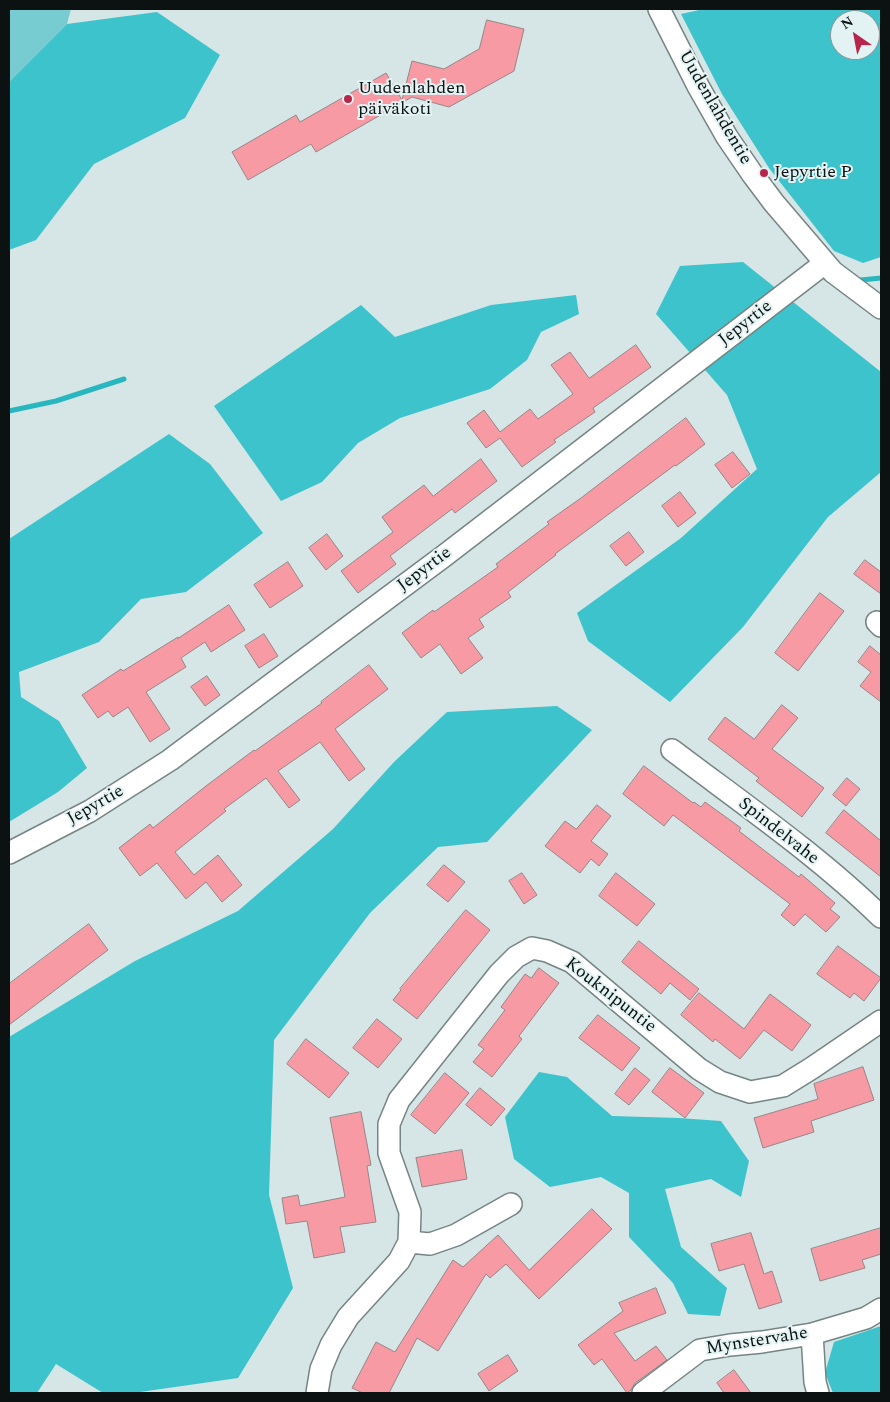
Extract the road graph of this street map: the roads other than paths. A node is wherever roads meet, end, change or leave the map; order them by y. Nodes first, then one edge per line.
1 (659, 9) edge
2 (825, 263) junction
3 (881, 308) edge
4 (672, 750) dead end
5 (9, 853) edge
6 (881, 917) edge
7 (881, 1021) edge
8 (510, 1204) dead end
9 (409, 1242) junction
10 (881, 1309) edge
11 (812, 1334) junction
12 (317, 1393) edge
13 (642, 1393) edge
14 (818, 1393) edge

1 - 2 street, Uudenlahdentie
2 - 3 street, Uudenlahdentie
2 - 5 street, Jepyrtie
4 - 6 street, Spindelvahe
7 - 9 street, Kouknipuntie
8 - 9 street
9 - 12 street, Kouknipuntie
10 - 11 street, Mynstervahe
11 - 13 street, Mynstervahe
11 - 14 street

